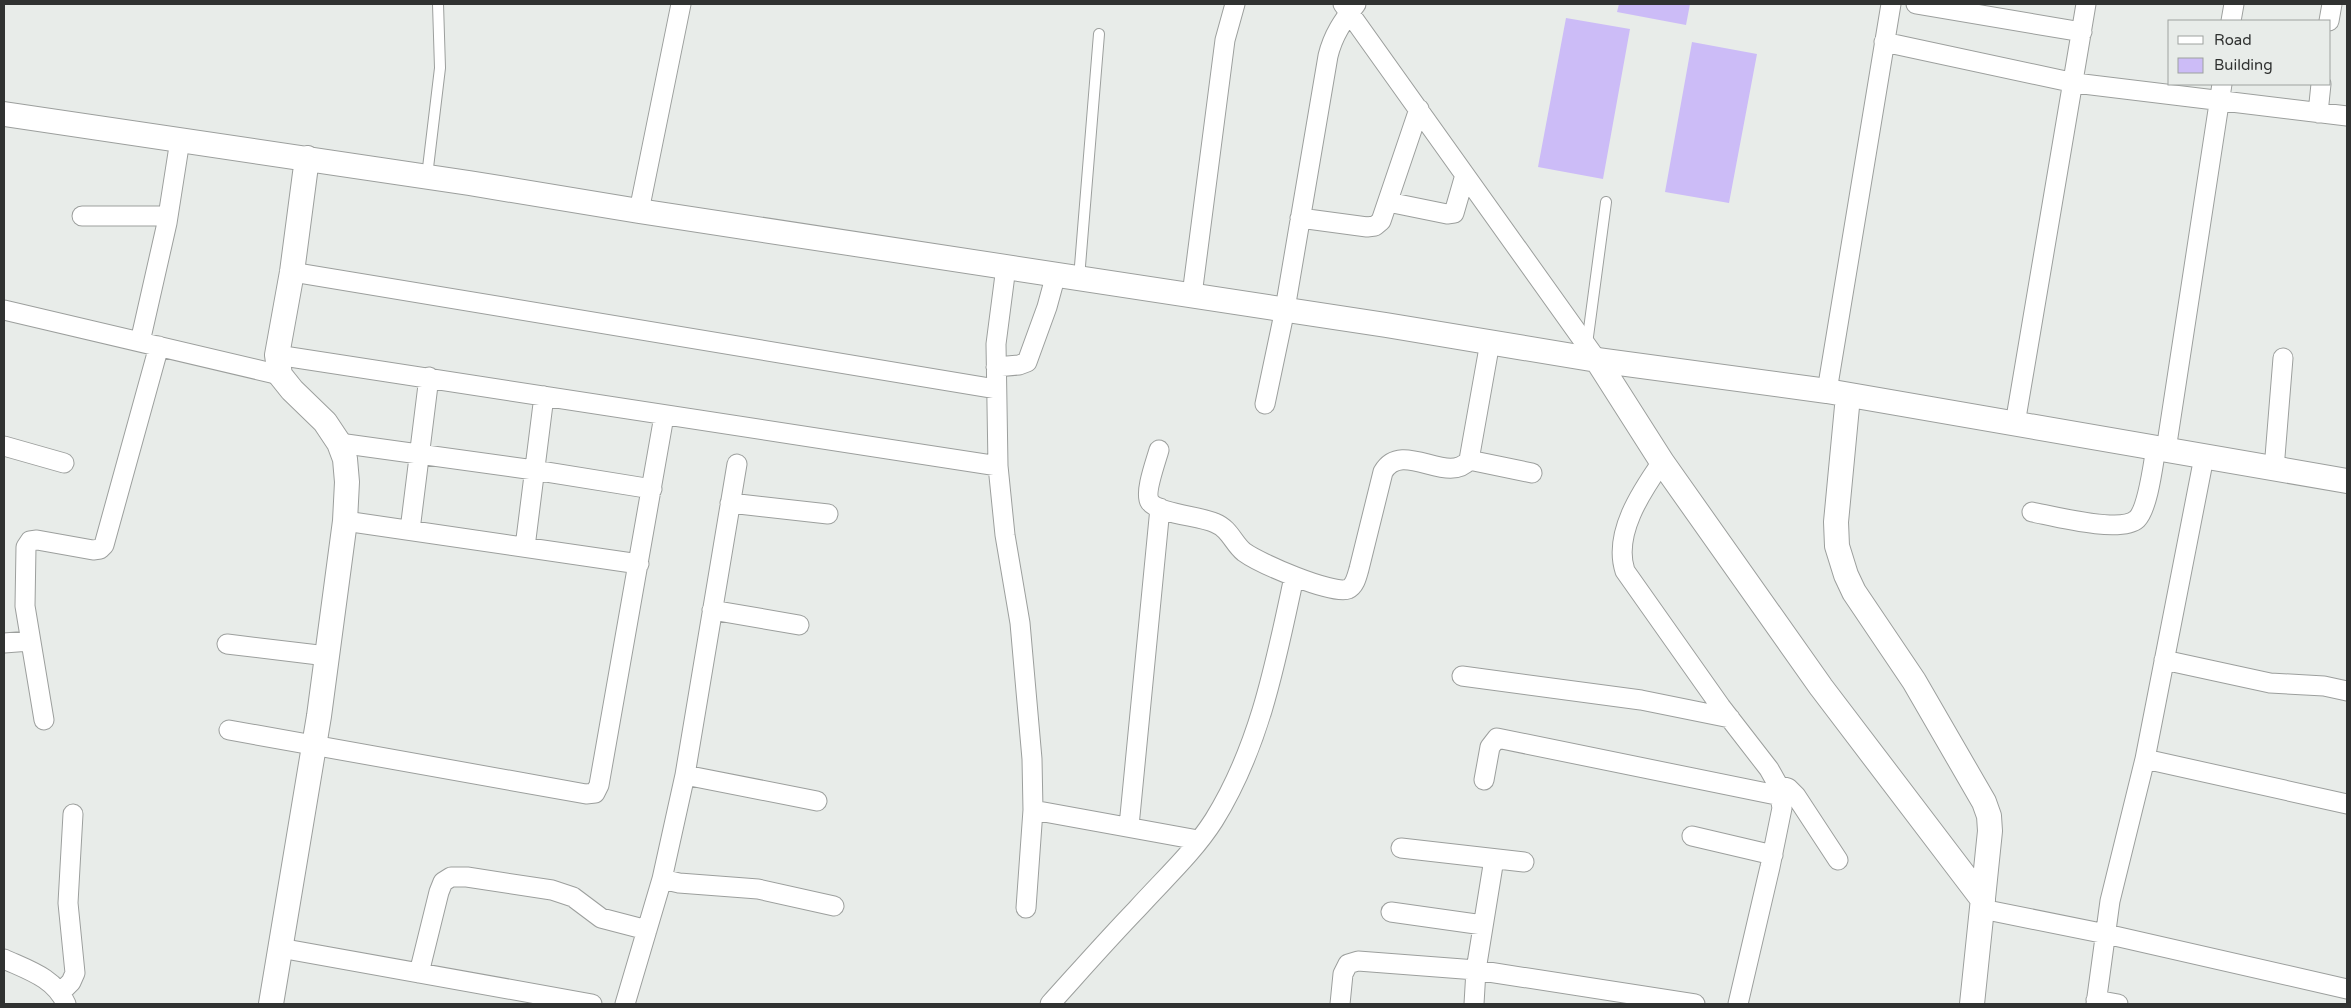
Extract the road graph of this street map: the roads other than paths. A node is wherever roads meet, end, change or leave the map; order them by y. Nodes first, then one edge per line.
1 (438, 4) edge
2 (681, 4) edge
3 (1235, 4) edge
4 (1891, 4) edge
5 (1916, 4) edge
6 (2086, 4) edge
7 (2234, 4) edge
8 (2332, 4) edge
9 (1350, 7) edge
10 (2231, 20) edge
11 (2329, 20) edge
12 (2082, 32) junction
13 (1099, 34) dead end
14 (1884, 42) junction
15 (2075, 83) junction
16 (2321, 85) edge
17 (2220, 93) edge
18 (1419, 109) junction
19 (2318, 113) junction
20 (4, 114) edge
21 (2347, 116) edge
22 (180, 140) junction
23 (307, 158) junction
24 (1466, 175) junction
25 (427, 176) junction
26 (1388, 202) junction
27 (1606, 202) dead end
28 (638, 211) junction
29 (82, 216) dead end
30 (168, 216) junction
31 (1300, 218) junction
32 (1006, 267) junction
33 (292, 272) junction
34 (1056, 274) junction
35 (1078, 278) junction
36 (1192, 295) junction
37 (1285, 309) junction
38 (4, 310) edge
39 (140, 342) junction
40 (1490, 342) junction
41 (159, 346) junction
42 (1592, 353) junction
43 (2282, 358) dead end
44 (279, 365) junction
45 (996, 367) junction
46 (430, 377) junction
47 (996, 389) junction
48 (1837, 394) junction
49 (544, 396) junction
50 (1264, 404) dead end
51 (664, 416) junction
52 (2015, 424) junction
53 (339, 444) junction
54 (4, 446) edge
55 (1158, 450) dead end
56 (2161, 450) junction
57 (419, 454) junction
58 (2204, 457) junction
59 (1469, 460) junction
60 (1662, 462) junction
61 (64, 463) dead end
62 (737, 464) dead end
63 (998, 466) junction
64 (2274, 469) junction
65 (534, 470) junction
66 (1532, 473) dead end
67 (2347, 481) edge
68 (652, 489) junction
69 (730, 503) junction
70 (1160, 508) junction
71 (2032, 512) dead end
72 (828, 514) dead end
73 (345, 521) junction
74 (410, 530) junction
75 (525, 547) junction
76 (639, 564) junction
77 (1294, 577) junction
78 (712, 610) junction
79 (799, 625) dead end
80 (30, 641) junction
81 (4, 643) edge
82 (226, 644) dead end
83 (327, 656) junction
84 (2164, 660) junction
85 (1462, 676) dead end
86 (2347, 691) edge
87 (1730, 718) junction
88 (44, 720) dead end
89 (229, 730) dead end
90 (314, 744) junction
91 (2145, 759) junction
92 (685, 775) junction
93 (1484, 780) dead end
94 (1780, 791) junction
95 (817, 801) dead end
96 (2347, 804) edge
97 (1033, 810) junction
98 (73, 814) dead end
99 (1129, 826) junction
100 (1692, 836) dead end
101 (1198, 840) junction
102 (1401, 848) dead end
103 (1773, 855) junction
104 (1494, 858) junction
105 (1838, 860) dead end
106 (1524, 862) dead end
107 (662, 879) junction
108 (1982, 905) junction
109 (834, 906) dead end
110 (1026, 908) dead end
111 (1391, 912) dead end
112 (1483, 925) junction
113 (647, 930) junction
114 (2106, 934) junction
115 (280, 948) junction
116 (4, 959) edge
117 (1476, 970) junction
118 (418, 973) junction
119 (2347, 989) edge
120 (64, 998) edge
121 (2096, 1002) edge
122 (271, 1004) edge
123 (592, 1004) edge
124 (625, 1004) edge
125 (1050, 1004) edge
126 (1340, 1004) edge
127 (1474, 1004) edge
128 (1695, 1004) edge
129 (1738, 1004) edge
130 (1972, 1004) edge
131 (2118, 1004) edge

1 - 25 lane
2 - 28 street
3 - 36 street
4 - 14 street
5 - 12 street
6 - 12 street
7 - 10 street
8 - 11 street
9 - 18 street
9 - 31 street
12 - 15 street
13 - 35 lane
14 - 15 street
14 - 48 street
15 - 17 street
15 - 52 street
16 - 19 street
17 - 19 street
17 - 56 street
18 - 24 street
18 - 26 street
19 - 21 street
20 - 22 street
22 - 23 street
22 - 30 street
23 - 25 street
23 - 33 street
24 - 26 street
24 - 42 street
25 - 28 street
26 - 31 street
27 - 42 lane
28 - 32 street
29 - 30 street
30 - 39 street
31 - 37 street
32 - 34 street
32 - 45 street
33 - 44 street
33 - 47 street
34 - 35 street
34 - 45 street
35 - 36 street
36 - 37 street
37 - 40 street
37 - 50 street
38 - 39 street
39 - 41 street
40 - 42 street
40 - 59 street
41 - 44 street
41 - 80 street
42 - 48 street
42 - 60 street
43 - 64 street
44 - 46 street
44 - 53 street
45 - 47 street
46 - 49 street
46 - 57 street
47 - 63 street
48 - 52 street
48 - 108 street
49 - 51 street
49 - 65 street
51 - 63 street
51 - 68 street
52 - 56 street
53 - 57 street
53 - 73 street
54 - 61 street
55 - 70 street
56 - 58 street
56 - 71 street
57 - 65 street
57 - 74 street
58 - 64 street
58 - 84 street
59 - 66 street
59 - 77 street
60 - 87 street
60 - 108 street
62 - 69 street
63 - 97 street
64 - 67 street
65 - 68 street
65 - 75 street
68 - 76 street
69 - 72 street
69 - 78 street
70 - 77 street
70 - 99 street
73 - 74 street
73 - 83 street
74 - 75 street
75 - 76 street
76 - 90 street
77 - 101 street
78 - 79 street
78 - 92 street
80 - 81 street
80 - 88 street
82 - 83 street
83 - 90 street
84 - 86 street
84 - 91 street
85 - 87 street
87 - 94 street
89 - 90 street
90 - 115 street
91 - 96 street
91 - 114 street
92 - 95 street
92 - 107 street
93 - 94 street
94 - 103 street
94 - 105 street
97 - 99 street
97 - 110 street
98 - 120 street
99 - 101 street
100 - 103 street
101 - 125 street
102 - 104 street
103 - 129 street
104 - 106 street
104 - 112 street
107 - 109 street
107 - 113 street
108 - 114 street
108 - 130 street
111 - 112 street
112 - 117 street
113 - 118 street
113 - 124 street
114 - 119 street
114 - 121 street
115 - 118 street
115 - 122 street
116 - 120 street
117 - 126 street
117 - 127 street
117 - 128 street
118 - 123 street
121 - 131 street

